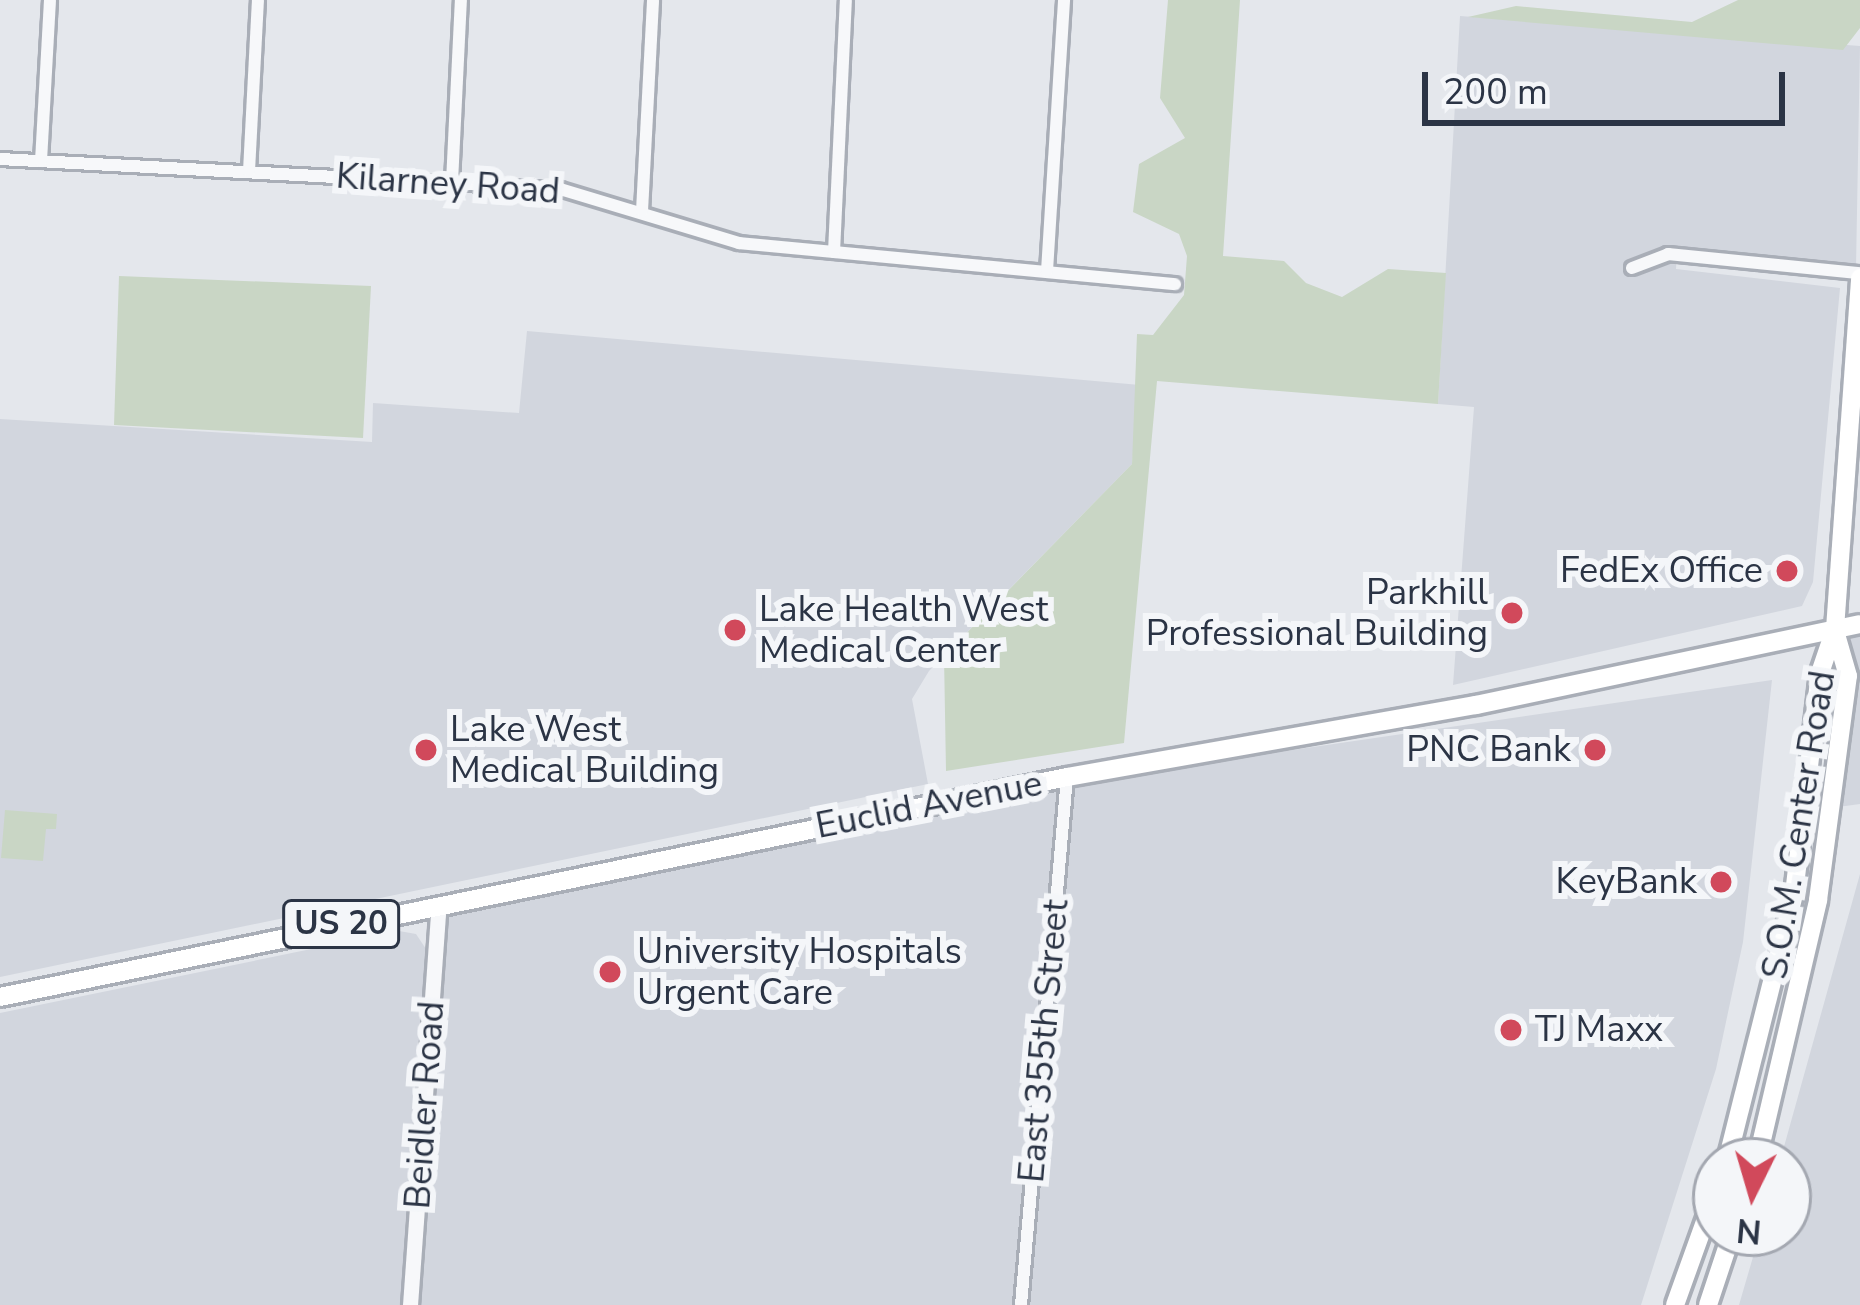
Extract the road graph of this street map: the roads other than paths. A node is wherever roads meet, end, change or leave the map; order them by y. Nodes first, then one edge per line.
1 (50, 0) edge
2 (258, 0) edge
3 (461, 0) edge
4 (653, 0) edge
5 (846, 0) edge
6 (1064, 0) edge
7 (0, 159) edge
8 (41, 161) junction
9 (249, 171) junction
10 (452, 182) junction
11 (642, 211) junction
12 (833, 251) junction
13 (1632, 268) dead end
14 (1047, 271) junction
15 (1860, 276) edge
16 (1175, 284) dead end
17 (1860, 625) edge
18 (1834, 629) junction
19 (1067, 777) junction
20 (439, 905) junction
21 (0, 997) edge
22 (1733, 1137) edge
23 (1762, 1137) edge
24 (1693, 1257) edge
25 (1724, 1257) edge
26 (410, 1305) edge
27 (1021, 1305) edge
28 (1676, 1305) edge
29 (1708, 1305) edge

1 - 8 street
2 - 9 street
3 - 10 street
4 - 11 street
5 - 12 street
6 - 14 street
7 - 8 street, Kilarney Road
8 - 9 street, Kilarney Road
9 - 10 street, Kilarney Road
10 - 11 street, Kilarney Road
11 - 12 street, Kilarney Road
12 - 14 street, Kilarney Road
13 - 15 street
14 - 16 street, Kilarney Road
15 - 18 main road, S.O.M. Center Road
17 - 18 main road, Euclid Avenue / US 20
18 - 19 main road, Euclid Avenue / US 20
18 - 22 main road, S.O.M. Center Road
18 - 23 main road, S.O.M. Center Road
19 - 20 main road, Euclid Avenue / US 20
19 - 27 street, East 355th Street
20 - 21 main road, Euclid Avenue / US 20
20 - 26 street, Beidler Road
24 - 28 main road
25 - 29 main road

